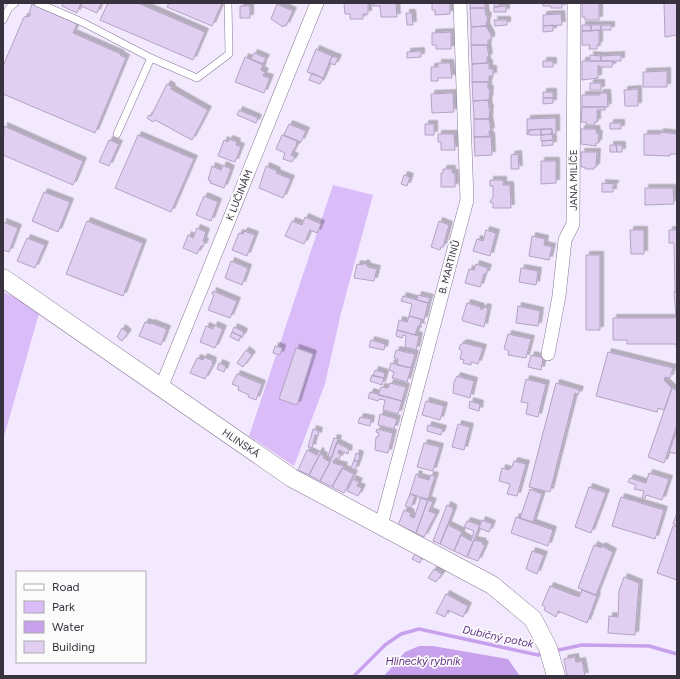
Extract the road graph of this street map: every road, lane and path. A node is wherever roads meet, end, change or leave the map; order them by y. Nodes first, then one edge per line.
1 (15, 3) edge
2 (38, 3) edge
3 (228, 3) edge
4 (317, 3) edge
5 (460, 3) edge
6 (574, 3) edge
7 (3, 20) edge
8 (151, 58) junction
9 (117, 134) dead end
10 (3, 278) edge
11 (548, 354) dead end
12 (161, 388) junction
13 (381, 526) junction
14 (556, 676) edge

1 - 7 lane
2 - 8 lane
3 - 8 lane
4 - 12 street, K LUČINÁM
5 - 13 street, B. MARTINŮ
6 - 11 street, JANA MILÍČE
8 - 9 lane
10 - 12 street, HLINSKÁ
12 - 13 street, HLINSKÁ
13 - 14 street, HLINSKÁ

